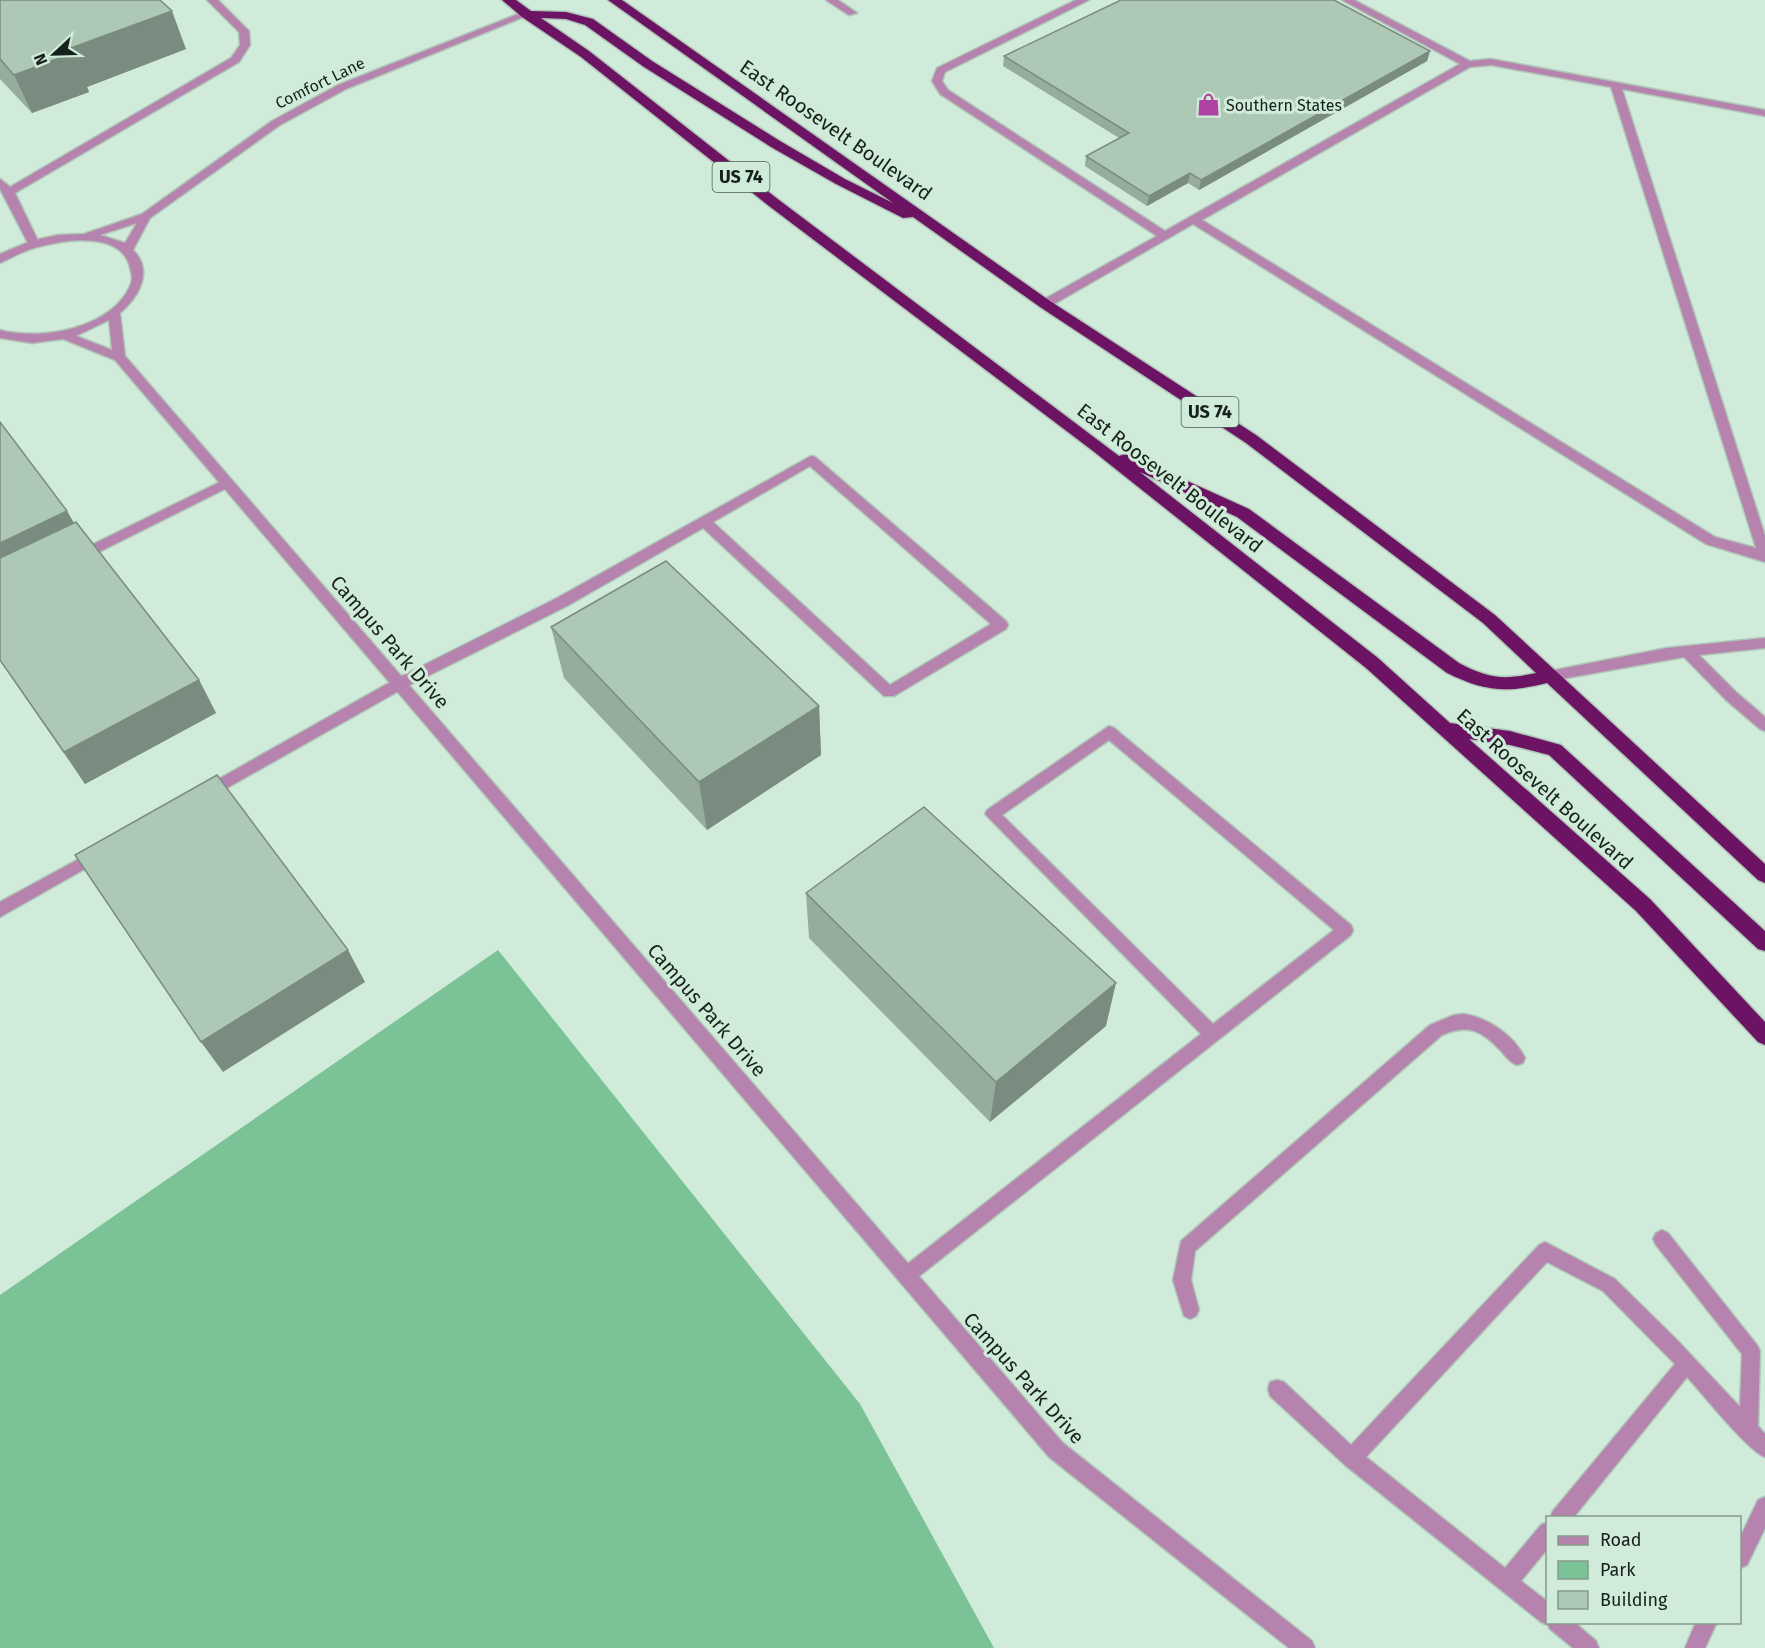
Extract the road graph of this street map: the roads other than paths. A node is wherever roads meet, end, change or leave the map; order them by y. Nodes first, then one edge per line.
1 (212, 0) edge
2 (508, 0) edge
3 (614, 0) edge
4 (831, 0) edge
5 (1084, 0) edge
6 (1347, 0) edge
7 (852, 13) dead end
8 (526, 14) junction
9 (1468, 64) junction
10 (1615, 85) junction
11 (1765, 113) edge
12 (0, 182) edge
13 (9, 192) junction
14 (146, 216) junction
15 (1194, 220) junction
16 (945, 232) junction
17 (86, 236) junction
18 (1165, 236) junction
19 (33, 243) junction
20 (127, 250) junction
21 (0, 259) edge
22 (1045, 304) junction
23 (114, 313) junction
24 (0, 334) edge
25 (63, 335) junction
26 (118, 357) junction
27 (1098, 447) junction
28 (226, 483) junction
29 (704, 521) junction
30 (1764, 556) edge
31 (62, 565) edge
32 (1765, 643) edge
33 (1687, 651) junction
34 (1550, 676) junction
35 (399, 684) junction
36 (1765, 725) edge
37 (1446, 729) junction
38 (194, 800) edge
39 (112, 846) edge
40 (1765, 875) edge
41 (0, 910) edge
42 (1765, 943) edge
43 (1212, 1034) junction
44 (1765, 1036) edge
45 (1517, 1058) dead end
46 (1662, 1239) dead end
47 (907, 1275) junction
48 (1190, 1310) dead end
49 (1687, 1363) junction
50 (1277, 1389) dead end
51 (1749, 1431) junction
52 (1765, 1448) edge
53 (1352, 1458) junction
54 (1765, 1508) edge
55 (1562, 1516) edge
56 (1546, 1534) edge
57 (1741, 1556) edge
58 (1507, 1582) junction
59 (1546, 1613) edge
60 (1558, 1624) edge
61 (1707, 1624) edge
62 (1305, 1648) edge
63 (1589, 1648) edge
64 (1695, 1648) edge

1 - 13 street
2 - 8 highway, East Roosevelt Boulevard / US 74
3 - 16 highway, East Roosevelt Boulevard / US 74
4 - 7 street
5 - 18 street
6 - 9 street
8 - 14 street, Comfort Lane
8 - 16 highway
8 - 27 highway, East Roosevelt Boulevard / US 74
9 - 10 street
9 - 15 street
10 - 11 street
10 - 30 street
12 - 13 street
13 - 19 street
14 - 17 street, Comfort Lane
14 - 20 street, Comfort Lane
15 - 18 street
15 - 30 street
16 - 22 highway, East Roosevelt Boulevard / US 74
17 - 19 street, Comfort Lane
17 - 20 street, Comfort Lane
18 - 22 street
19 - 21 street, Comfort Lane
20 - 23 street
22 - 34 highway, East Roosevelt Boulevard / US 74
23 - 25 street
23 - 26 street
24 - 25 street
25 - 26 street, Campus Park Drive
26 - 28 street, Campus Park Drive
27 - 34 highway
27 - 37 highway, East Roosevelt Boulevard / US 74
28 - 31 street
28 - 35 street, Campus Park Drive
29 - 29 street
29 - 35 street
32 - 33 street
33 - 34 street
33 - 36 street
34 - 40 highway, East Roosevelt Boulevard / US 74
35 - 38 street
35 - 47 street, Campus Park Drive
37 - 42 highway
37 - 44 highway, East Roosevelt Boulevard / US 74
39 - 41 street
43 - 43 street
43 - 47 street
45 - 48 street
46 - 51 street
47 - 62 street, Campus Park Drive
49 - 51 street
49 - 53 street
49 - 55 street
50 - 53 street
51 - 52 street
53 - 58 street
54 - 57 street
56 - 58 street
58 - 59 street
60 - 63 street
61 - 64 street

